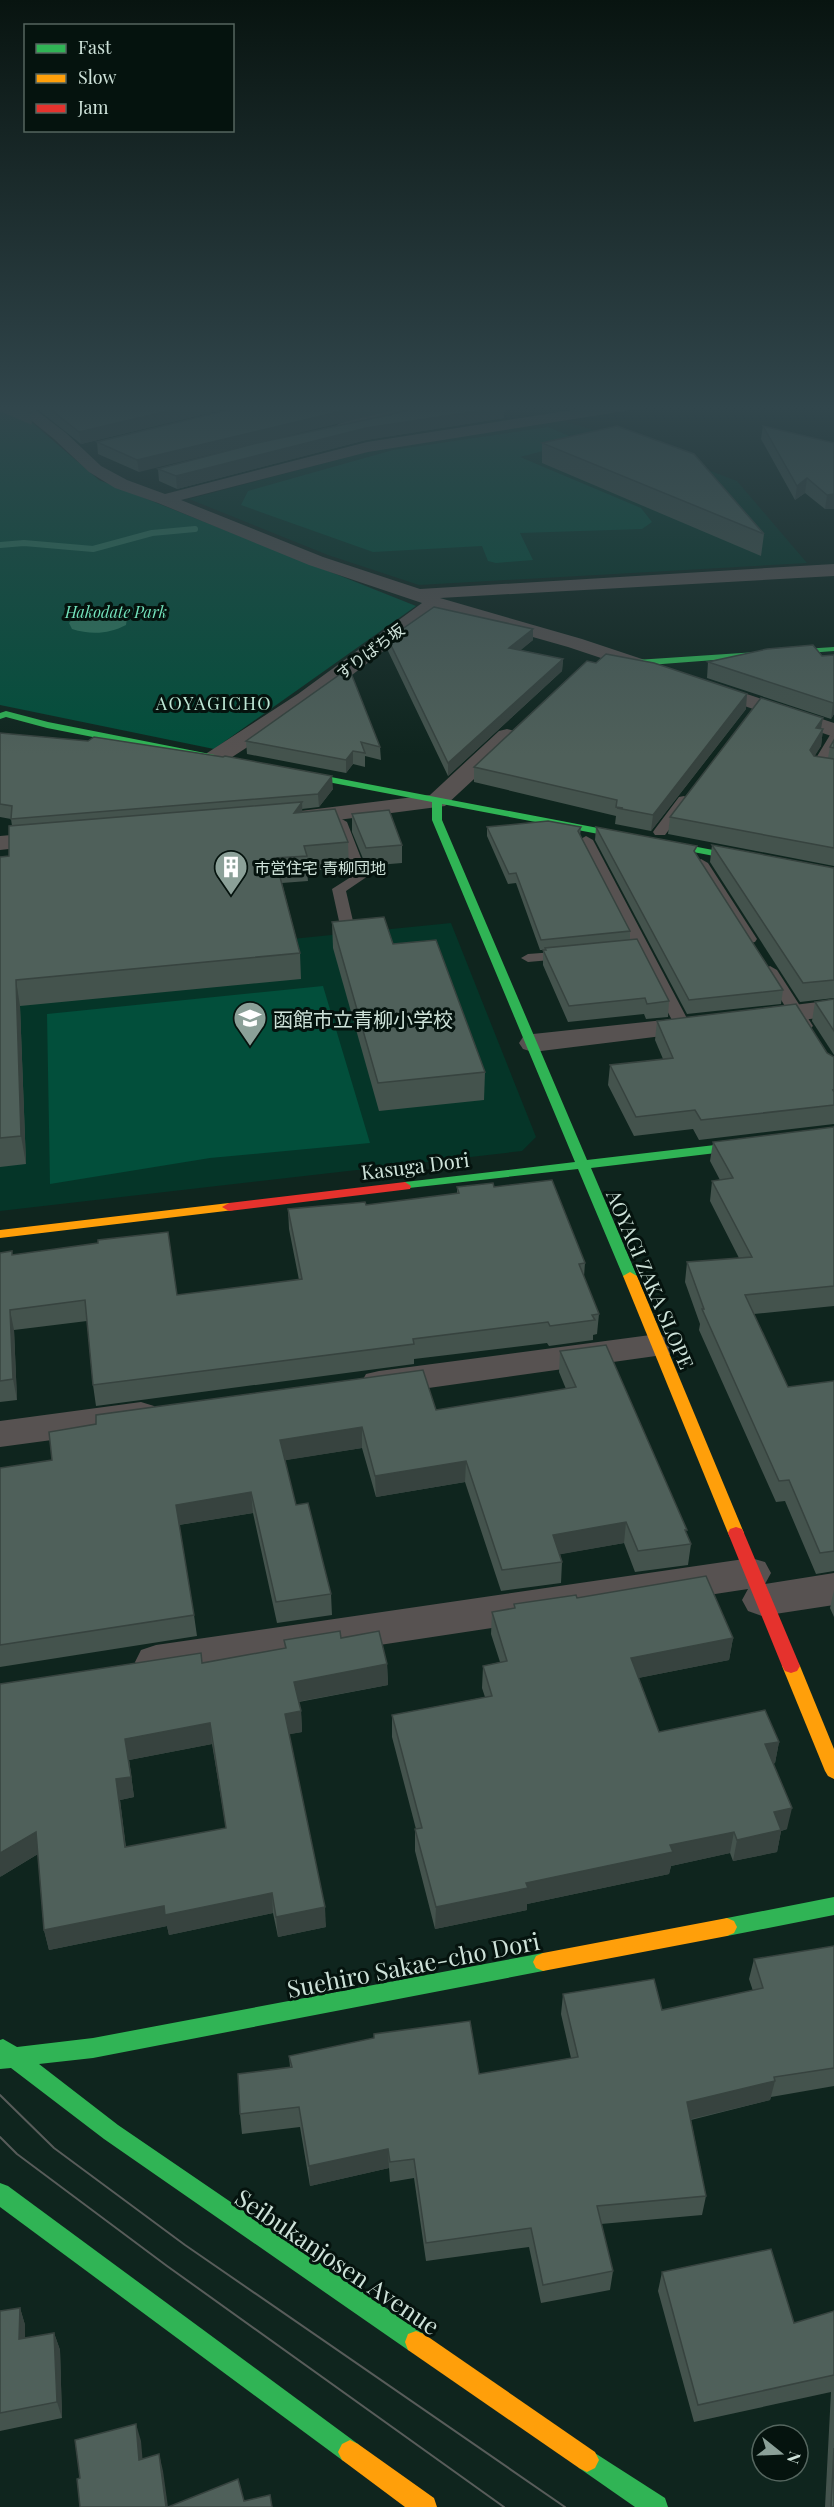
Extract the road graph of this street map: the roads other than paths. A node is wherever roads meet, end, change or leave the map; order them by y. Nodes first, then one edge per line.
1 (218, 521) edge
2 (834, 570) edge
3 (413, 594) junction
4 (434, 603) junction
5 (834, 649) edge
6 (606, 653) junction
7 (636, 663) junction
8 (581, 667) edge
9 (2, 714) edge
10 (522, 723) edge
11 (834, 730) edge
12 (834, 738) edge
13 (215, 758) junction
14 (239, 762) edge
15 (274, 769) edge
16 (834, 771) edge
17 (695, 786) edge
18 (437, 801) junction
19 (337, 815) junction
20 (267, 820) edge
21 (660, 832) dead end
22 (81, 836) edge
23 (586, 840) edge
24 (0, 843) edge
25 (701, 863) edge
26 (834, 876) edge
27 (346, 921) edge
28 (584, 953) edge
29 (528, 958) dead end
30 (834, 1008) edge
31 (797, 1012) junction
32 (683, 1026) junction
33 (816, 1042) edge
34 (533, 1043) junction
35 (834, 1135) edge
36 (584, 1165) junction
37 (0, 1234) edge
38 (658, 1346) junction
39 (353, 1387) edge
40 (176, 1410) edge
41 (0, 1434) edge
42 (756, 1586) junction
43 (834, 1589) edge
44 (126, 1666) edge
45 (834, 1771) edge
46 (834, 1906) edge
47 (0, 2045) edge
48 (5, 2058) edge
49 (0, 2194) edge
50 (425, 2507) edge
51 (656, 2507) edge

1 - 3 street
2 - 3 street
3 - 4 street
4 - 6 street
4 - 13 street, すりばち坂
5 - 7 street
6 - 7 street
6 - 8 street
7 - 11 street
9 - 13 street
10 - 18 street
12 - 16 lane
13 - 14 street
15 - 18 street
17 - 21 lane
18 - 19 street
18 - 26 street
18 - 34 street, AOYAGI ZAKA SLOPE
19 - 20 street
19 - 27 lane
22 - 24 street
23 - 32 lane
25 - 31 lane
28 - 29 lane
30 - 31 street
31 - 32 street
31 - 33 lane
32 - 34 street
34 - 36 street, AOYAGI ZAKA SLOPE
35 - 36 street, Kasuga Dori
36 - 37 street, Kasuga Dori
36 - 38 street, AOYAGI ZAKA SLOPE
38 - 39 street
38 - 42 street, AOYAGI ZAKA SLOPE
40 - 41 street
42 - 43 street
42 - 44 street
42 - 45 street, AOYAGI ZAKA SLOPE
46 - 48 street, Suehiro Sakae-cho Dori
47 - 48 street, Seibukanjosen Avenue
48 - 51 street, Seibukanjosen Avenue
49 - 50 street

